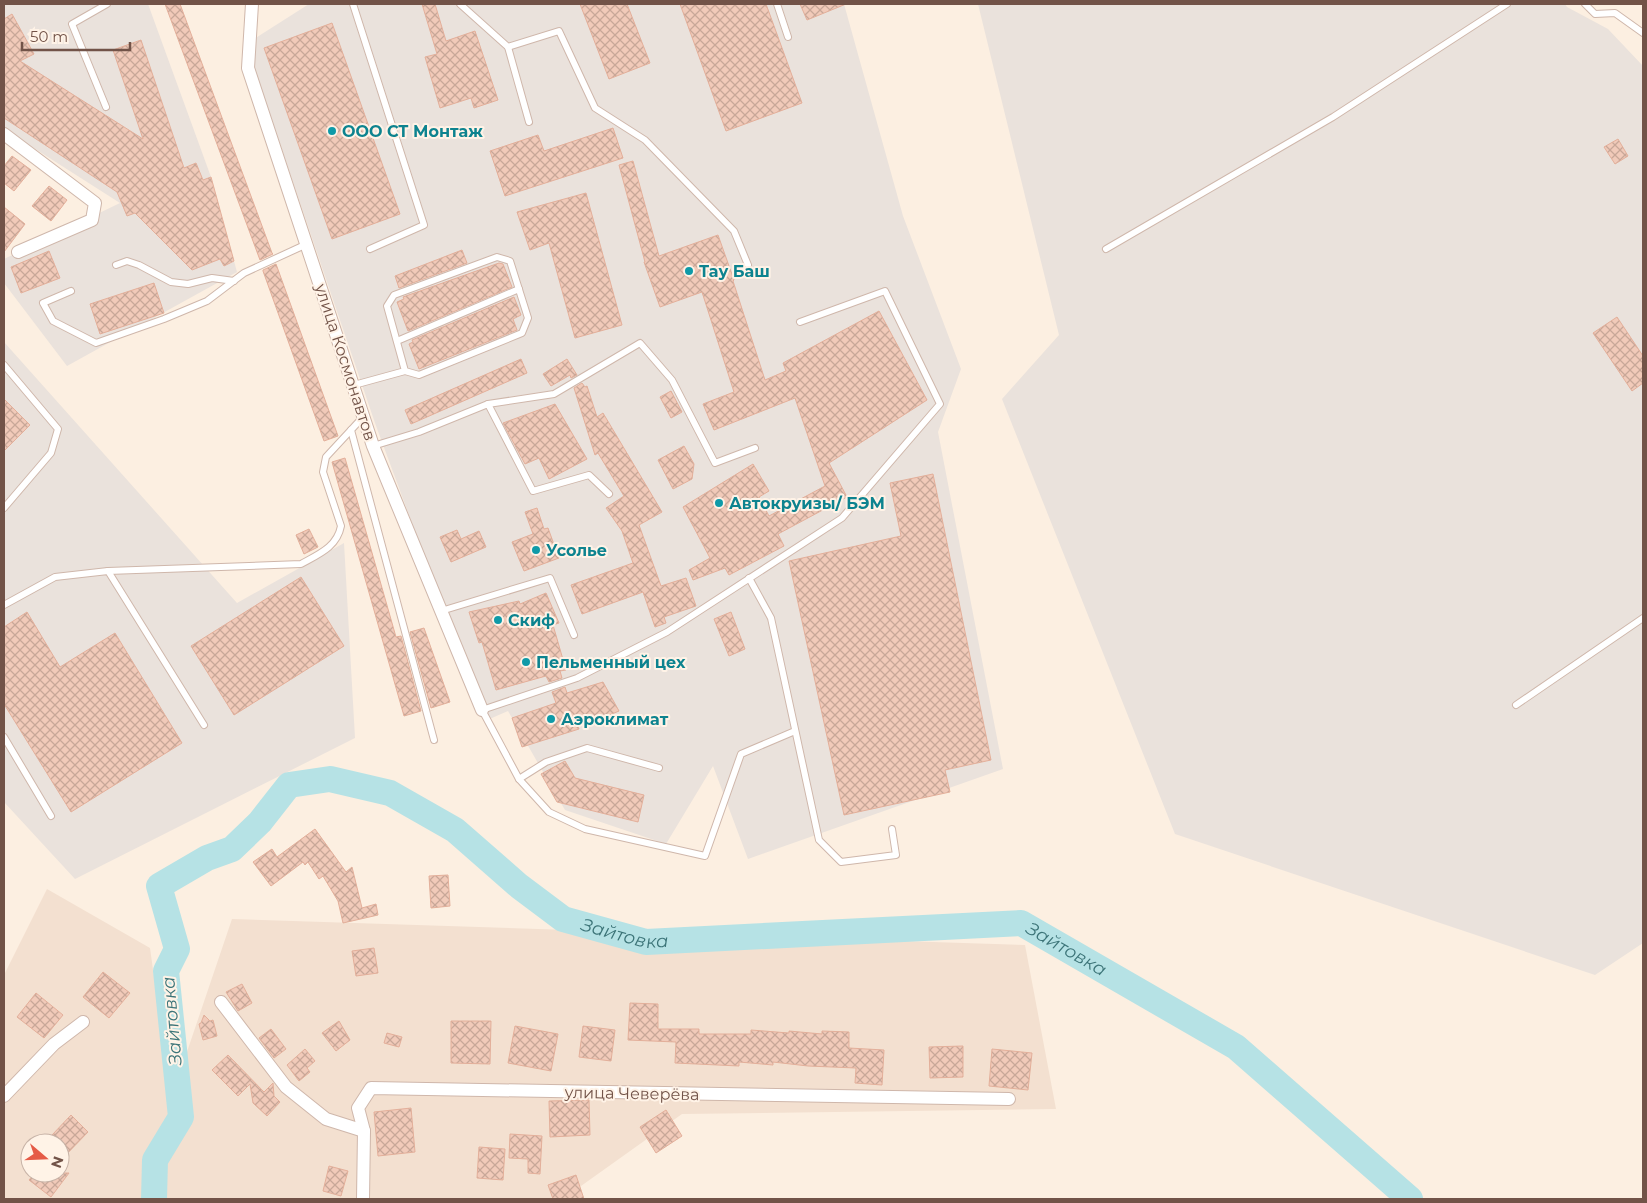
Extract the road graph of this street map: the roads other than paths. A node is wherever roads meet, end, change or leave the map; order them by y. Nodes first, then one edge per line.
1 (107, 4) edge
2 (252, 4) edge
3 (353, 4) edge
4 (460, 4) edge
5 (777, 4) edge
6 (1507, 4) edge
7 (1585, 4) edge
8 (1643, 33) edge
9 (788, 37) dead end
10 (508, 47) junction
11 (106, 107) dead end
12 (529, 122) dead end
13 (4, 134) edge
14 (307, 244) junction
15 (370, 249) dead end
16 (1106, 249) dead end
17 (18, 252) dead end
18 (748, 264) dead end
19 (116, 265) dead end
20 (234, 281) junction
21 (518, 290) junction
22 (71, 291) dead end
23 (800, 322) dead end
24 (397, 341) junction
25 (4, 365) edge
26 (405, 371) junction
27 (354, 385) junction
28 (488, 404) junction
29 (364, 416) junction
30 (351, 430) junction
31 (373, 446) junction
32 (755, 448) dead end
33 (609, 494) dead end
34 (4, 508) edge
35 (108, 571) junction
36 (750, 578) junction
37 (4, 605) edge
38 (441, 611) junction
39 (1643, 618) edge
40 (574, 635) dead end
41 (1516, 705) dead end
42 (482, 710) junction
43 (204, 724) dead end
44 (795, 731) junction
45 (4, 737) edge
46 (434, 740) dead end
47 (660, 768) dead end
48 (519, 778) junction
49 (51, 816) dead end
50 (892, 829) dead end
51 (221, 1002) dead end
52 (83, 1022) dead end
53 (4, 1096) edge
54 (1009, 1099) dead end
55 (364, 1131) junction
56 (363, 1199) edge

1 - 11 lane
2 - 14 street, улица Космонавтов
3 - 15 lane
4 - 10 lane
5 - 9 lane
6 - 16 lane
7 - 8 lane
10 - 12 lane
10 - 18 lane
13 - 17 street
14 - 20 lane
14 - 27 street, улица Космонавтов
19 - 20 lane
20 - 22 lane
21 - 24 lane
21 - 24 lane
21 - 26 lane
23 - 36 lane
24 - 26 lane
25 - 34 lane
26 - 27 lane
27 - 29 street, улица Космонавтов
28 - 31 lane
28 - 32 lane
28 - 33 lane
29 - 30 lane
29 - 31 street, улица Космонавтов
30 - 35 lane
30 - 46 lane
31 - 38 street, улица Космонавтов
35 - 37 lane
35 - 43 lane
36 - 42 lane
36 - 44 lane
38 - 40 lane
38 - 42 street, улица Космонавтов
39 - 41 lane
42 - 48 lane
44 - 48 lane
44 - 50 lane
45 - 49 lane
47 - 48 lane
51 - 55 street
52 - 53 street
54 - 55 street, улица Чеверёва
55 - 56 street, улица Чеверёва

